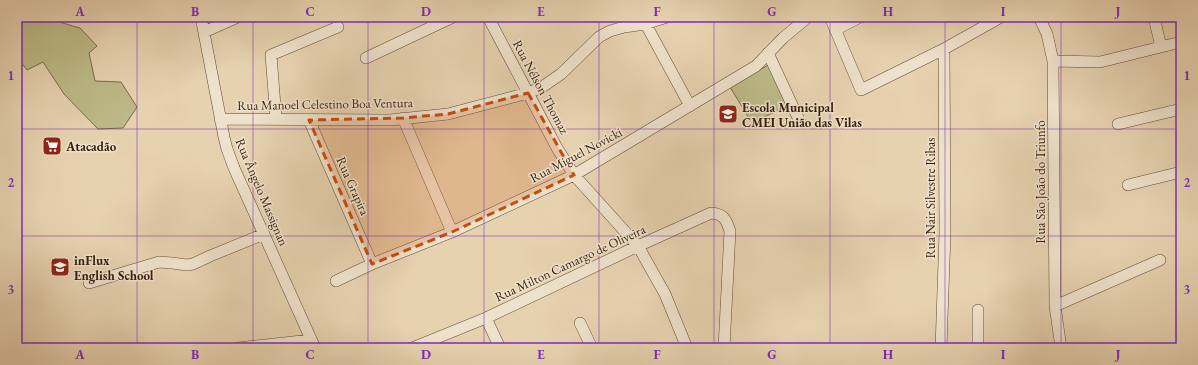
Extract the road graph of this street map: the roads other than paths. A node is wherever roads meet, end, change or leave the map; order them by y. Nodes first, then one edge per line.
1 (201, 17) edge
2 (238, 17) edge
3 (453, 17) edge
4 (488, 17) edge
5 (668, 17) edge
6 (808, 17) edge
7 (830, 17) edge
8 (860, 17) edge
9 (1001, 17) edge
10 (1039, 17) edge
11 (1154, 17) edge
12 (644, 20) edge
13 (338, 27) dead end
14 (835, 30) junction
15 (204, 32) junction
16 (1181, 42) edge
17 (1161, 47) junction
18 (944, 49) junction
19 (768, 53) junction
20 (366, 58) dead end
21 (1053, 61) junction
22 (528, 93) junction
23 (690, 106) junction
24 (1181, 109) edge
25 (403, 118) junction
26 (220, 119) junction
27 (276, 119) junction
28 (309, 120) junction
29 (800, 122) dead end
30 (1118, 124) dead end
31 (1181, 172) edge
32 (574, 175) junction
33 (1128, 185) dead end
34 (452, 232) junction
35 (264, 234) junction
36 (638, 246) junction
37 (1160, 260) dead end
38 (372, 264) junction
39 (336, 281) dead end
40 (89, 283) dead end
41 (1055, 306) junction
42 (978, 310) dead end
43 (486, 318) junction
44 (580, 323) dead end
45 (313, 344) edge
46 (238, 348) edge
47 (412, 348) edge
48 (500, 348) edge
49 (592, 348) edge
50 (688, 348) edge
51 (724, 348) edge
52 (941, 348) edge
53 (978, 348) edge
54 (1061, 348) edge

1 - 15 street, Rua Ângelo Massignan
2 - 15 street
3 - 20 street
4 - 22 street, Rua Nélson Thomaz
5 - 12 street, Rua Manoel Celestino Boa Ventura
6 - 19 street, Rua Miguel Novicki
7 - 14 street
8 - 14 street
9 - 18 street
10 - 21 street, Rua São João do Triunfo
11 - 17 street
12 - 22 street, Rua Manoel Celestino Boa Ventura
12 - 23 street
13 - 27 street
14 - 18 street
15 - 26 street, Rua Ângelo Massignan
16 - 17 street
17 - 21 street
18 - 52 street, Rua Nair Silvestre Ribas
19 - 23 street, Rua Miguel Novicki
19 - 29 street
21 - 41 street, Rua São João do Triunfo
22 - 25 street, Rua Manoel Celestino Boa Ventura
22 - 32 street, Rua Nélson Thomaz
23 - 32 street, Rua Miguel Novicki
24 - 30 street
25 - 28 street, Rua Manoel Celestino Boa Ventura
25 - 34 street
26 - 27 street, Rua Manoel Celestino Boa Ventura
26 - 35 street, Rua Ângelo Massignan
27 - 28 street, Rua Manoel Celestino Boa Ventura
28 - 38 street, Rua Grapira
31 - 33 street
32 - 34 street, Rua Miguel Novicki
32 - 36 street, Rua Nélson Thomaz
34 - 38 street, Rua Miguel Novicki
35 - 40 street
35 - 45 street, Rua Ângelo Massignan
36 - 43 street, Rua Milton Camargo de Oliveira
36 - 50 street, Rua Nélson Thomaz
36 - 51 street, Rua Milton Camargo de Oliveira
37 - 41 street
38 - 39 street, Rua Miguel Novicki
41 - 54 street, Rua São João do Triunfo
42 - 53 street
43 - 47 street, Rua Milton Camargo de Oliveira
43 - 48 street
44 - 49 street
45 - 46 street

